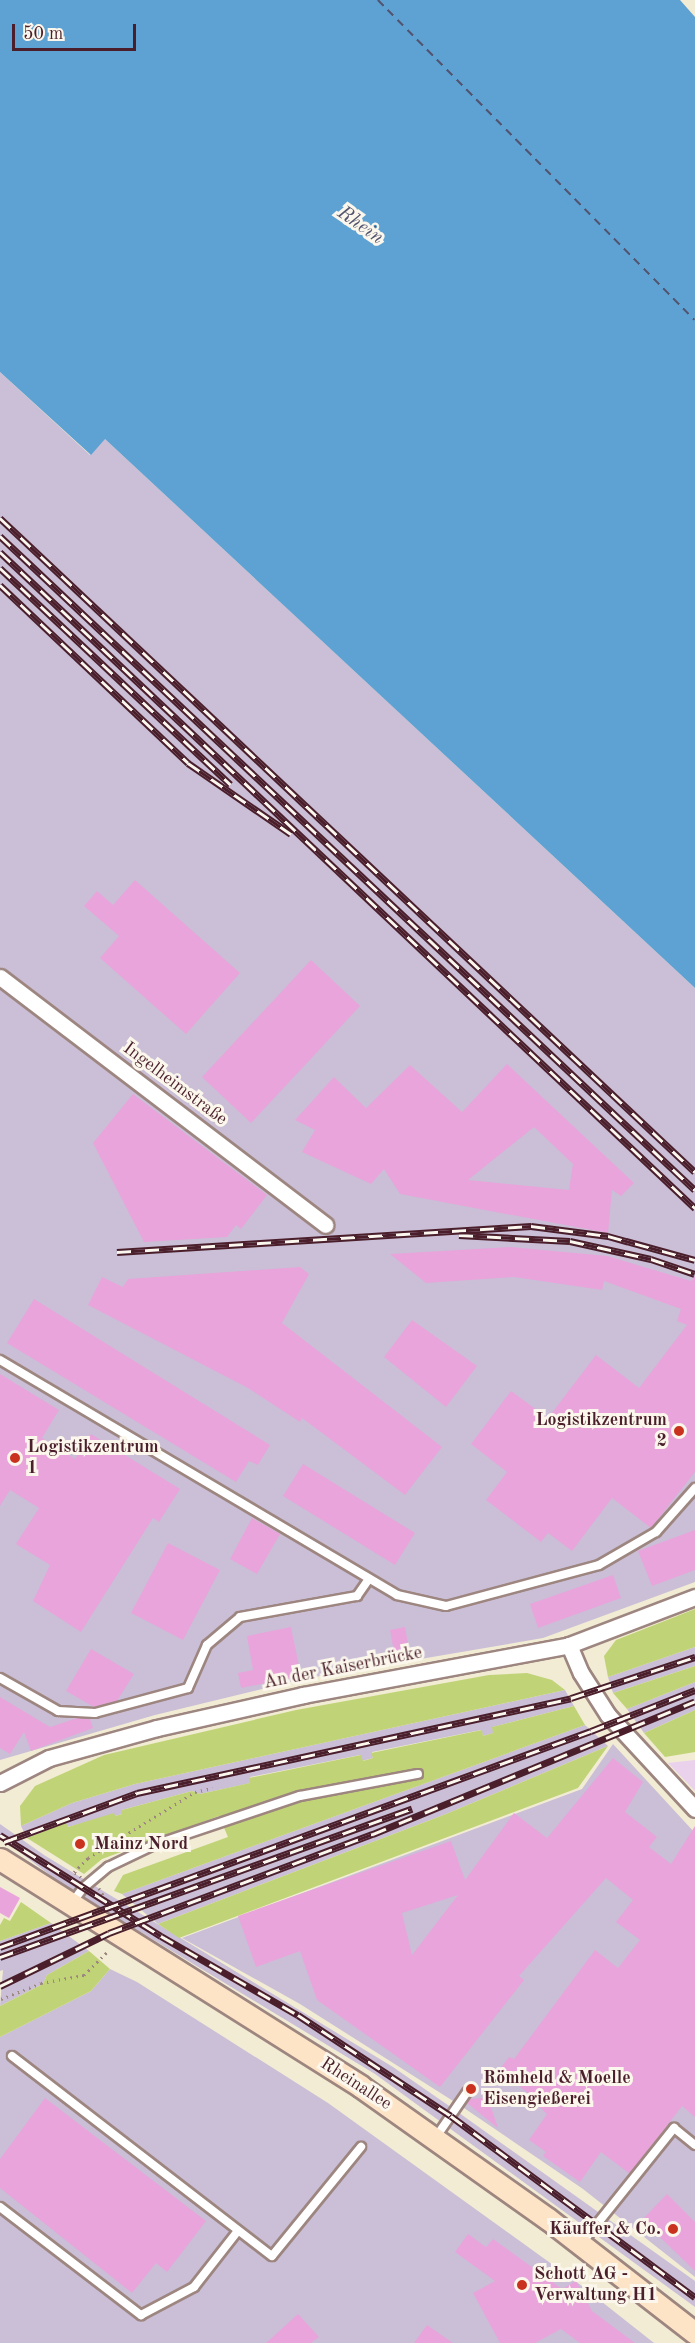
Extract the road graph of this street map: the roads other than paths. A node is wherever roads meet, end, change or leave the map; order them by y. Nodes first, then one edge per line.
1 (0, 977) edge
2 (325, 1225) dead end
3 (0, 1360) edge
4 (695, 1488) edge
5 (369, 1579) junction
6 (695, 1596) edge
7 (569, 1646) junction
8 (0, 1678) edge
9 (418, 1774) dead end
10 (0, 1783) edge
11 (695, 1809) edge
12 (0, 1859) edge
13 (72, 1904) junction
14 (12, 2056) dead end
15 (468, 2092) dead end
16 (435, 2138) junction
17 (695, 2145) edge
18 (361, 2147) dead end
19 (0, 2206) edge
20 (237, 2232) junction
21 (581, 2244) junction
22 (695, 2334) edge

1 - 2 street, Ingelheimstraße
3 - 5 lane
4 - 5 lane
5 - 8 lane
6 - 7 street, An der Kaiserbrücke
7 - 10 street, An der Kaiserbrücke
7 - 11 street
9 - 13 lane
12 - 13 main road, Rheinallee
13 - 16 main road, Rheinallee
14 - 20 lane
15 - 16 lane
16 - 21 main road, Rheinallee
17 - 21 lane
18 - 20 lane
19 - 20 lane
21 - 22 main road, Rheinallee

